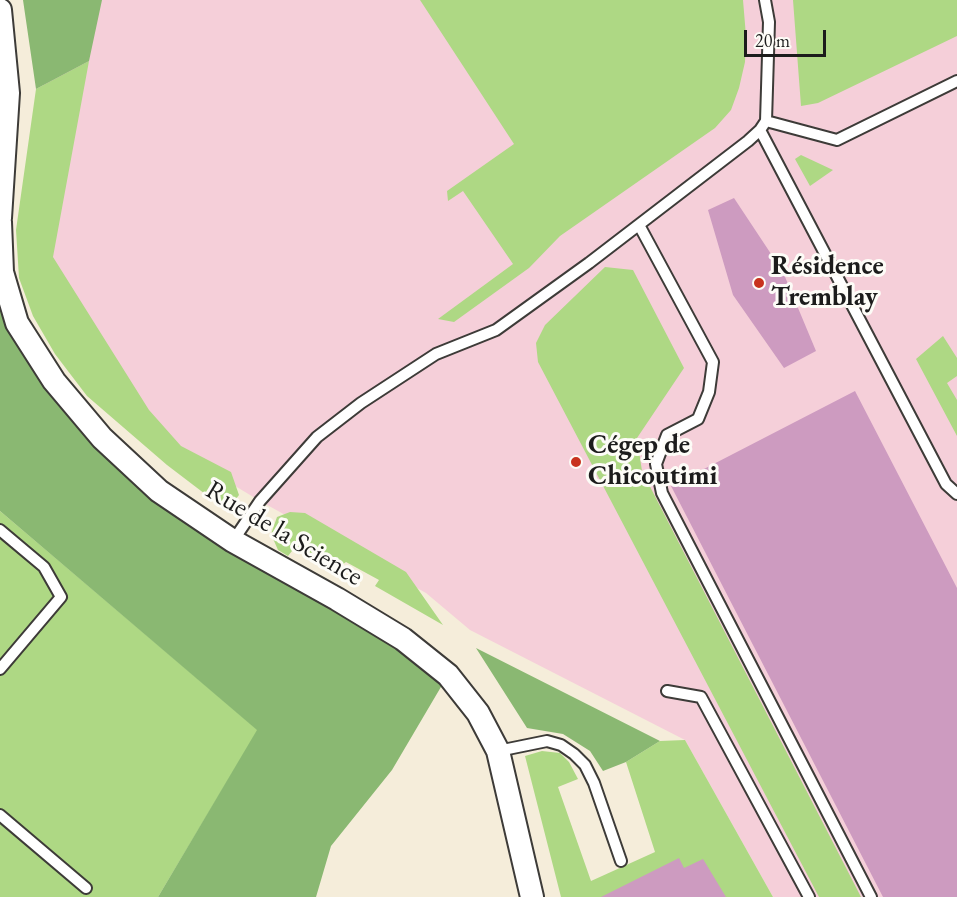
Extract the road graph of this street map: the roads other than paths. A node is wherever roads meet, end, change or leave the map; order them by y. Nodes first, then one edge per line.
1 (765, 0) edge
2 (0, 10) edge
3 (957, 81) edge
4 (763, 126) junction
5 (0, 220) edge
6 (639, 225) junction
7 (957, 494) edge
8 (0, 530) edge
9 (233, 541) junction
10 (0, 669) edge
11 (667, 691) dead end
12 (498, 751) junction
13 (0, 815) edge
14 (621, 861) dead end
15 (86, 888) dead end
16 (532, 897) edge
17 (809, 897) edge
18 (872, 897) edge

1 - 4 lane
2 - 5 street, Rue de la Science
3 - 4 lane
4 - 6 lane
4 - 7 lane
5 - 9 street, Rue de la Science
6 - 9 lane
6 - 18 lane
8 - 10 lane
9 - 12 street, Rue de la Science
11 - 17 lane
12 - 14 lane
12 - 16 street, Rue de la Science
13 - 15 lane

